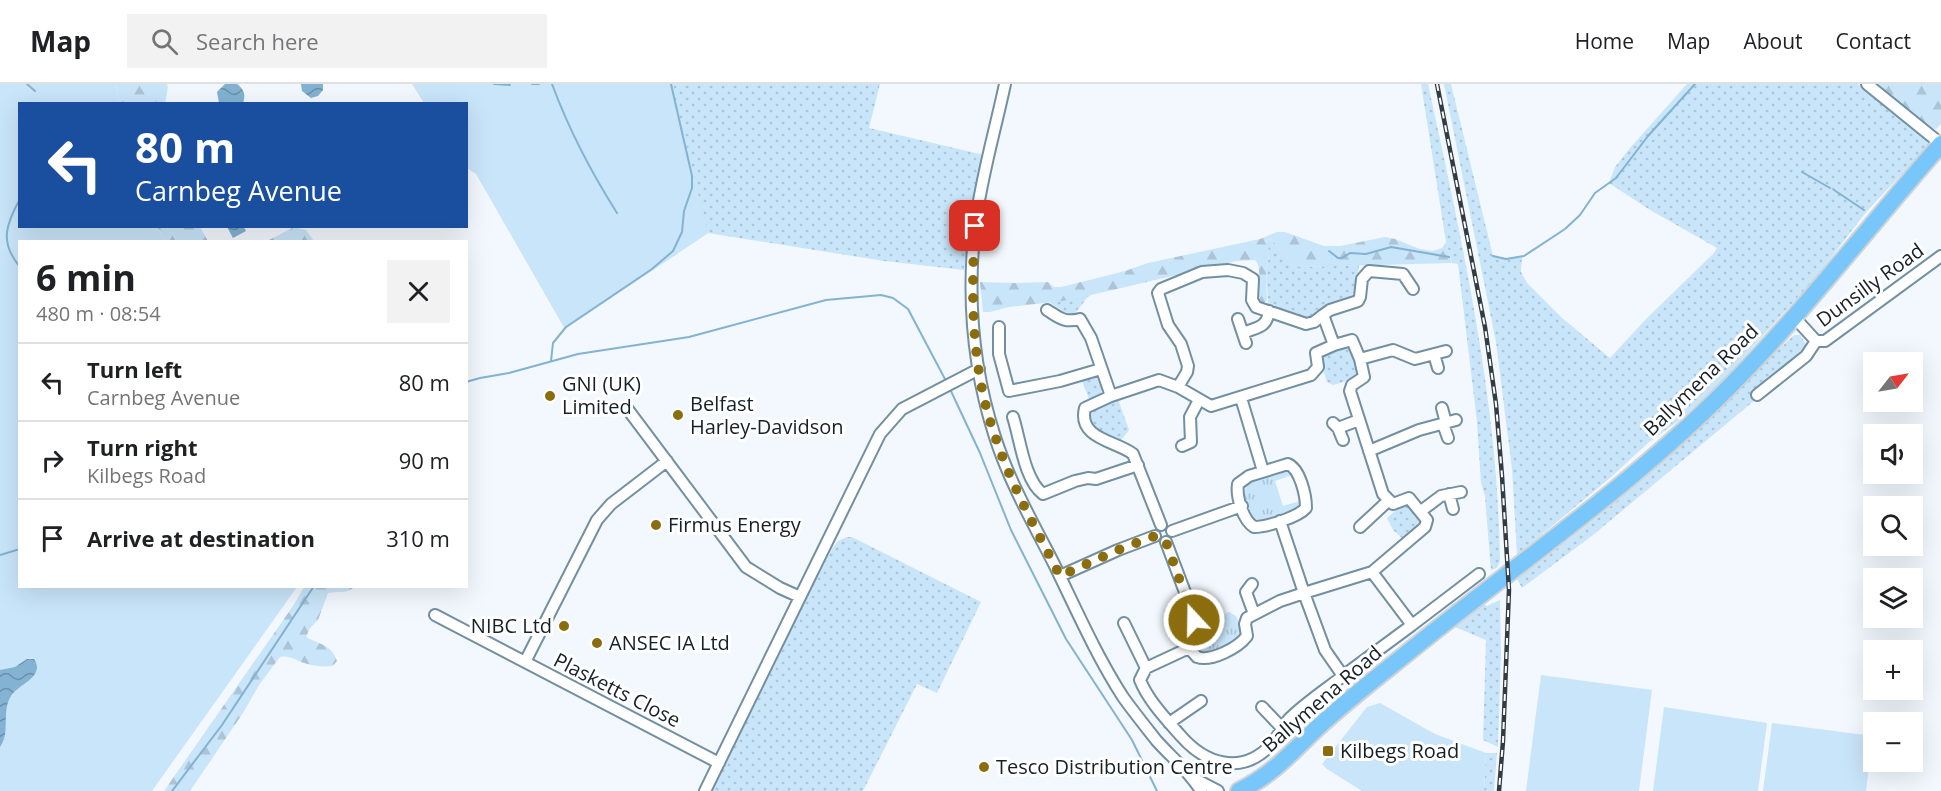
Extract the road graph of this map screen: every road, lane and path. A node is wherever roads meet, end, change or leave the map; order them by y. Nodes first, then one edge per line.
1 (1005, 84) edge
2 (1867, 84) edge
3 (1941, 144) edge
4 (1941, 256) edge
5 (1148, 285) dead end
6 (1159, 290) junction
7 (1413, 290) dead end
8 (1047, 310) dead end
9 (1269, 312) junction
10 (1323, 315) junction
11 (1794, 317) junction
12 (1238, 319) dead end
13 (999, 327) dead end
14 (1816, 341) junction
15 (1334, 345) junction
16 (1446, 351) dead end
17 (1434, 354) junction
18 (1360, 359) junction
19 (1438, 368) dead end
20 (979, 369) junction
21 (1101, 369) junction
22 (959, 378) junction
23 (1178, 387) junction
24 (983, 392) junction
25 (1757, 395) dead end
26 (1111, 396) junction
27 (1241, 398) junction
28 (1199, 400) junction
29 (626, 407) dead end
30 (1442, 408) dead end
31 (1013, 417) dead end
32 (1359, 420) junction
33 (1448, 422) junction
34 (1448, 438) dead end
35 (1343, 440) dead end
36 (1191, 445) dead end
37 (1369, 450) junction
38 (667, 461) junction
39 (1138, 465) junction
40 (1263, 471) junction
41 (1461, 492) dead end
42 (1449, 494) junction
43 (1388, 501) junction
44 (1242, 506) junction
45 (1453, 509) dead end
46 (1420, 511) junction
47 (1280, 520) junction
48 (1161, 525) junction
49 (1360, 527) dead end
50 (1172, 531) junction
51 (1155, 536) junction
52 (1166, 542) junction
53 (1463, 570) dead end
54 (1372, 572) junction
55 (1060, 576) junction
56 (1245, 588) dead end
57 (1304, 593) junction
58 (800, 597) junction
59 (1457, 612) junction
60 (1254, 614) junction
61 (435, 615) dead end
62 (1124, 623) dead end
63 (1412, 625) junction
64 (1189, 648) junction
65 (525, 662) junction
66 (1146, 668) junction
67 (1343, 676) junction
68 (1201, 701) dead end
69 (1262, 707) dead end
70 (1169, 723) junction
71 (1282, 728) junction
72 (719, 763) junction
73 (1193, 778) junction
74 (705, 791) edge
75 (1201, 791) edge
76 (1218, 791) edge
77 (1239, 791) edge
78 (1265, 791) edge

1 - 20 street
2 - 3 street
3 - 11 highway, Ballymena Road
4 - 14 street, Dunsilly Road
5 - 6 street
6 - 9 street
6 - 23 street
7 - 10 street
8 - 21 street
9 - 10 street
9 - 12 street
10 - 15 street
11 - 14 street, Dunsilly Road
11 - 59 highway, Ballymena Road
13 - 21 street
14 - 25 street
15 - 18 street
15 - 27 street
16 - 17 street
17 - 18 street
17 - 19 street
18 - 32 street
20 - 22 street
20 - 24 street
21 - 26 street
22 - 24 street
22 - 58 street
23 - 26 street
23 - 28 street
24 - 55 street
26 - 39 street
27 - 28 street
27 - 40 street
28 - 36 street
29 - 38 street
30 - 33 street
31 - 39 street
32 - 35 street
32 - 37 street
33 - 34 street
33 - 37 street
37 - 43 street
38 - 58 street
38 - 65 street
39 - 48 street
40 - 44 street
40 - 47 street
41 - 42 street
42 - 45 street
42 - 46 street
43 - 46 street
43 - 49 street
44 - 47 street
44 - 50 street
46 - 54 street
47 - 57 street
48 - 50 street
48 - 51 street
50 - 52 street
51 - 52 street
51 - 55 street
52 - 64 street
53 - 63 street
54 - 57 street
54 - 63 street
55 - 73 street
56 - 60 street
57 - 60 street
57 - 67 street
58 - 72 street
59 - 77 highway, Ballymena Road
59 - 78 highway, Ballymena Road
60 - 64 street
61 - 65 street, Plasketts Close
62 - 66 street
63 - 67 street
64 - 66 street
65 - 72 street, Plasketts Close
66 - 70 street
67 - 71 street
68 - 70 street
69 - 71 street
70 - 71 street
72 - 74 street
73 - 75 street
73 - 76 street

